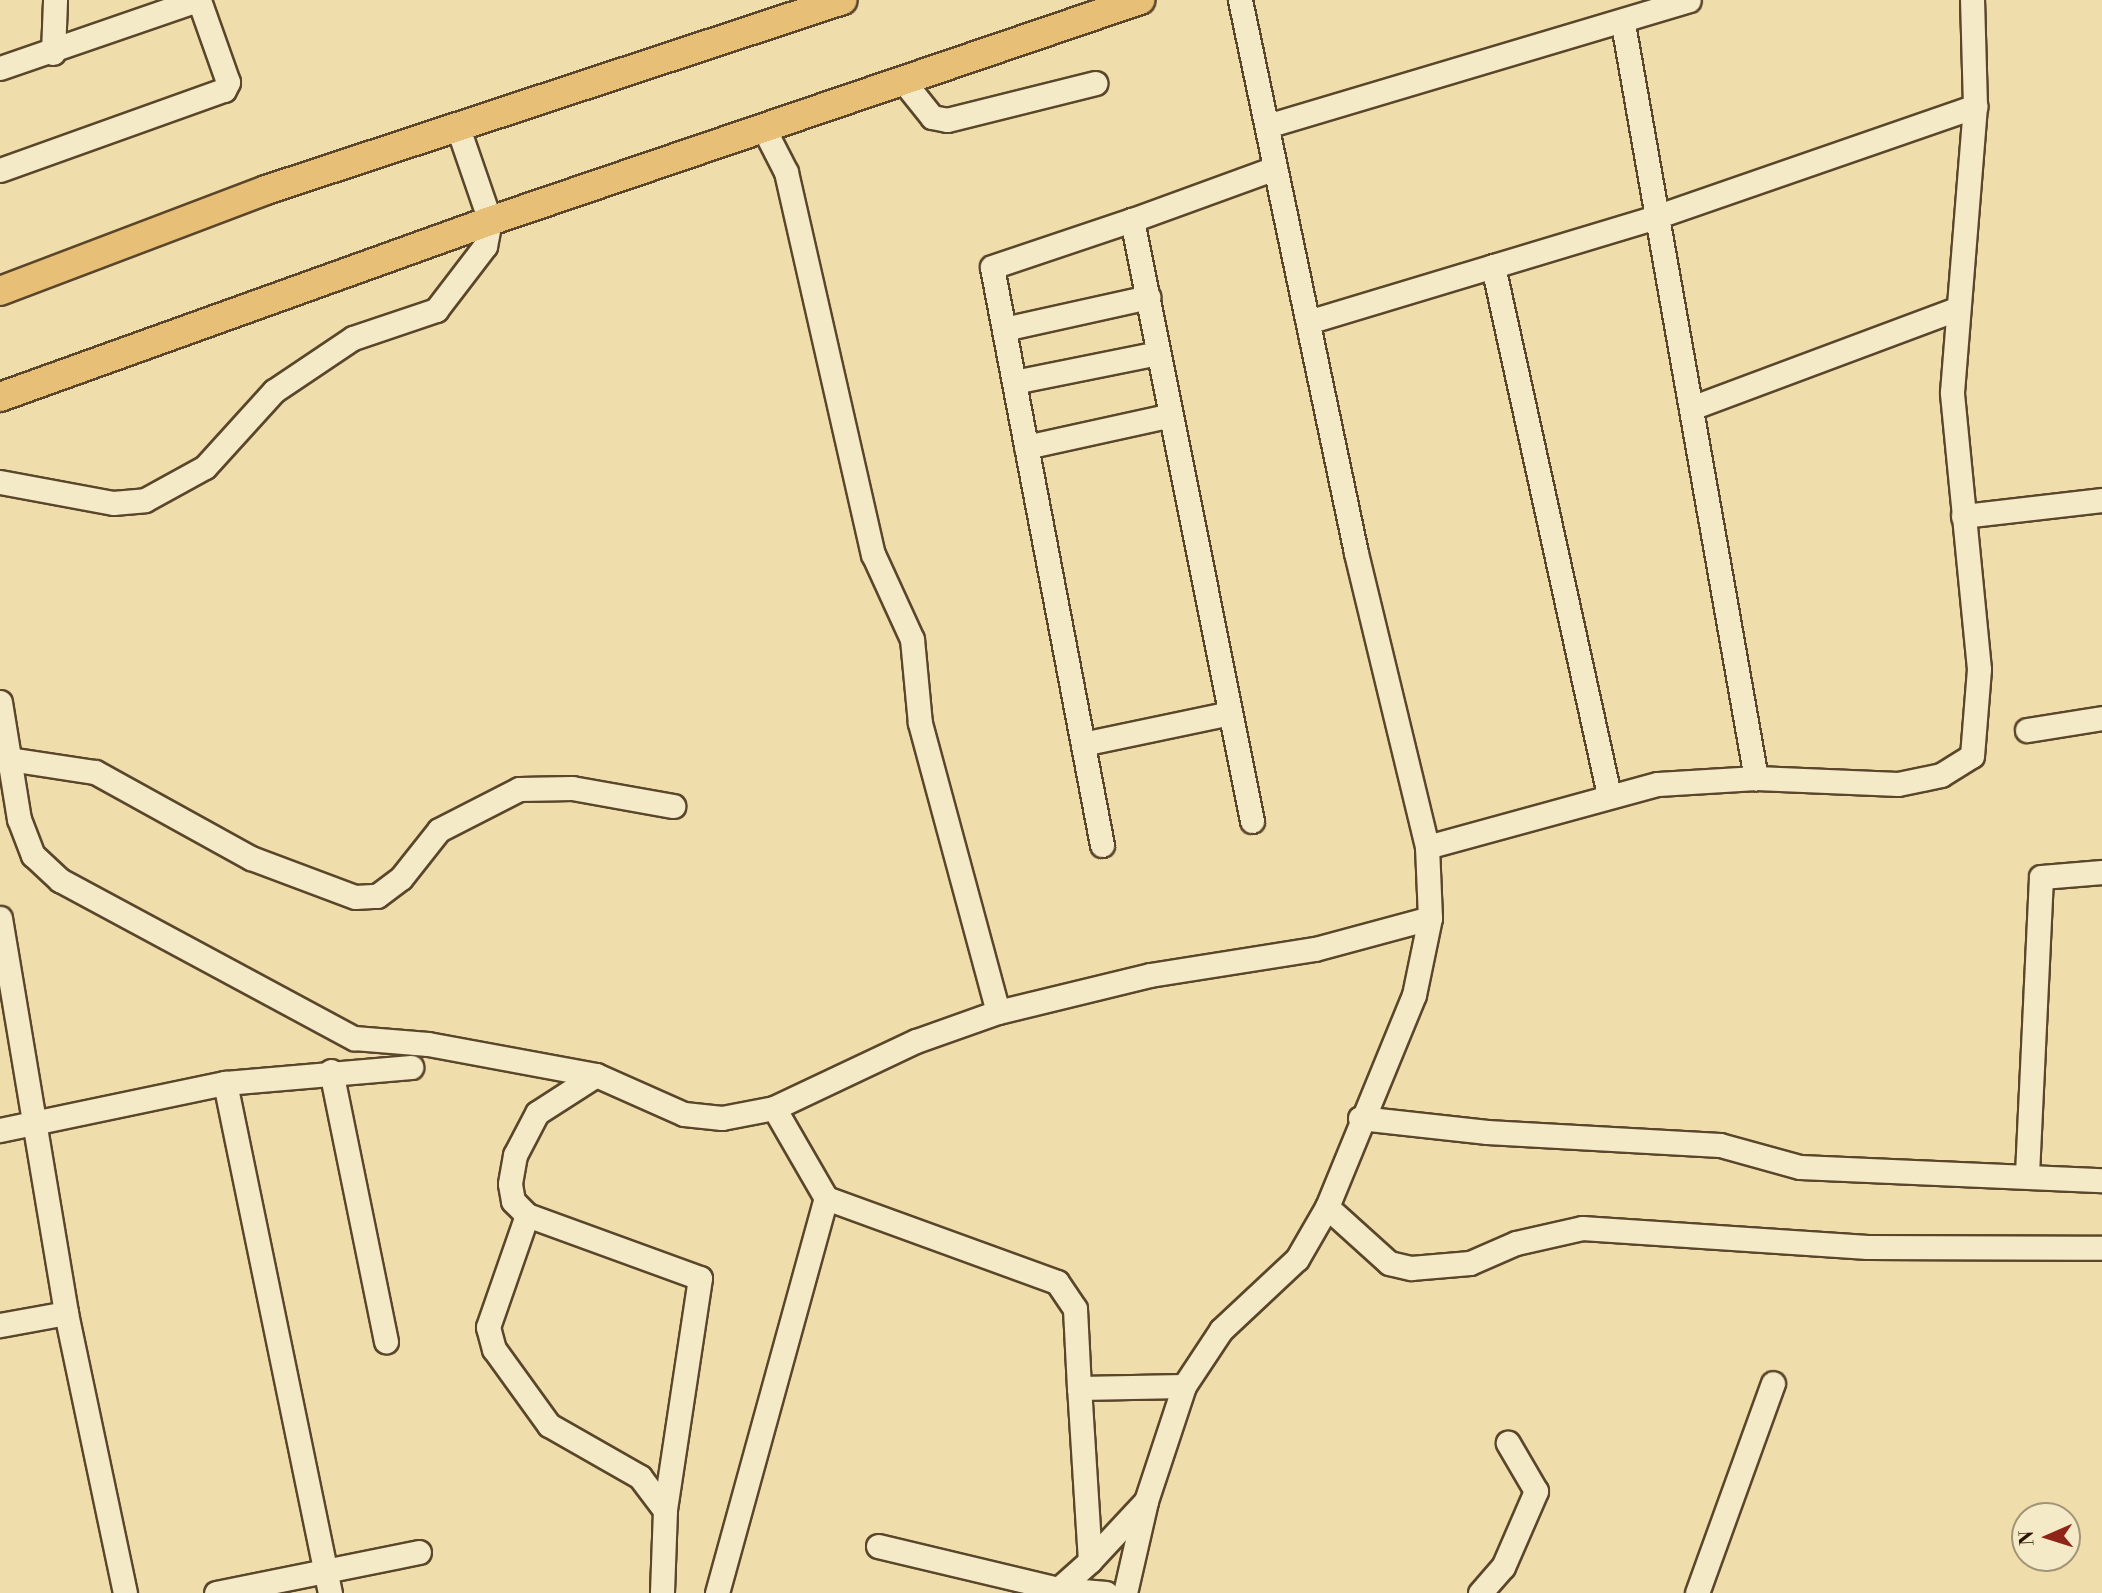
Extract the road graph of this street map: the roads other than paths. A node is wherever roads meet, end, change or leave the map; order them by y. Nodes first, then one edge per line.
1 (55, 0) edge
2 (199, 0) edge
3 (843, 0) edge
4 (1140, 0) edge
5 (1240, 0) edge
6 (1689, 0) edge
7 (1972, 0) edge
8 (1623, 24) junction
9 (53, 53) junction
10 (0, 68) edge
11 (904, 82) junction
12 (1095, 83) dead end
13 (1975, 106) junction
14 (457, 125) junction
15 (1267, 125) junction
16 (764, 130) junction
17 (1275, 168) junction
18 (0, 170) edge
19 (1658, 216) junction
20 (1132, 220) junction
21 (490, 221) junction
22 (1493, 266) junction
23 (0, 291) edge
24 (1148, 297) junction
25 (1956, 309) junction
26 (1308, 322) junction
27 (1004, 328) junction
28 (1158, 353) junction
29 (1014, 382) junction
30 (0, 397) edge
31 (1694, 407) junction
32 (1171, 415) junction
33 (1026, 447) junction
34 (0, 482) edge
35 (2102, 500) edge
36 (1963, 516) junction
37 (0, 702) edge
38 (1230, 713) junction
39 (2102, 718) edge
40 (2027, 730) dead end
41 (1083, 744) junction
42 (9, 759) junction
43 (1756, 778) junction
44 (1609, 795) junction
45 (673, 806) dead end
46 (1252, 821) dead end
47 (1102, 845) dead end
48 (1427, 847) junction
49 (2102, 872) edge
50 (0, 918) edge
51 (1430, 918) junction
52 (998, 1012) junction
53 (411, 1067) dead end
54 (331, 1071) junction
55 (596, 1075) junction
56 (225, 1083) junction
57 (774, 1108) junction
58 (1360, 1118) junction
59 (37, 1121) junction
60 (0, 1130) edge
61 (2027, 1174) junction
62 (2102, 1180) edge
63 (826, 1198) junction
64 (1327, 1207) junction
65 (527, 1215) junction
66 (2102, 1248) edge
67 (66, 1313) junction
68 (0, 1325) edge
69 (386, 1341) dead end
70 (1773, 1383) dead end
71 (1184, 1386) junction
72 (1079, 1388) junction
73 (1508, 1443) dead end
74 (1146, 1501) junction
75 (665, 1510) junction
76 (878, 1546) dead end
77 (419, 1552) dead end
78 (1090, 1561) junction
79 (328, 1582) edge
80 (1493, 1589) edge
81 (1057, 1591) edge
82 (125, 1593) edge
83 (216, 1593) edge
84 (662, 1593) edge
85 (718, 1593) edge
86 (1107, 1593) edge
87 (1125, 1593) edge
88 (1697, 1593) edge

1 - 9 street
2 - 9 street
2 - 18 street
3 - 14 main road
4 - 11 main road
5 - 15 street
6 - 8 street
7 - 13 street
8 - 15 street
8 - 19 street
9 - 10 street
11 - 12 street
11 - 16 main road
13 - 19 street
13 - 25 street
14 - 21 street
14 - 23 main road
15 - 17 street
16 - 21 main road
16 - 52 street
17 - 20 street
17 - 26 street
19 - 22 street
19 - 31 street
20 - 24 street
20 - 27 street
21 - 30 main road
21 - 34 street
22 - 26 street
22 - 44 street
24 - 27 street
24 - 28 street
25 - 31 street
25 - 36 street
26 - 48 street
27 - 29 street
28 - 29 street
28 - 32 street
29 - 33 street
31 - 43 street
32 - 33 street
32 - 38 street
33 - 41 street
35 - 36 street
36 - 43 street
37 - 42 street
38 - 41 street
38 - 46 street
39 - 40 street
41 - 47 street
42 - 45 street
42 - 55 street
43 - 44 street
44 - 48 street
48 - 51 street
49 - 61 street
50 - 59 street
51 - 52 street
51 - 58 street
52 - 57 street
53 - 54 street
54 - 56 street
54 - 69 street
55 - 57 street
55 - 65 street
56 - 59 street
56 - 79 street
57 - 63 street
58 - 61 street
58 - 64 street
59 - 60 street
59 - 67 street
61 - 62 street
63 - 72 street
63 - 85 street
64 - 66 street
64 - 71 street
65 - 75 street
65 - 75 street
67 - 68 street
67 - 82 street
70 - 88 street
71 - 72 street
71 - 74 street
72 - 78 street
73 - 80 street
74 - 78 street
74 - 87 street
75 - 84 street
76 - 81 street
77 - 79 street
78 - 81 street
79 - 83 street
81 - 86 street

